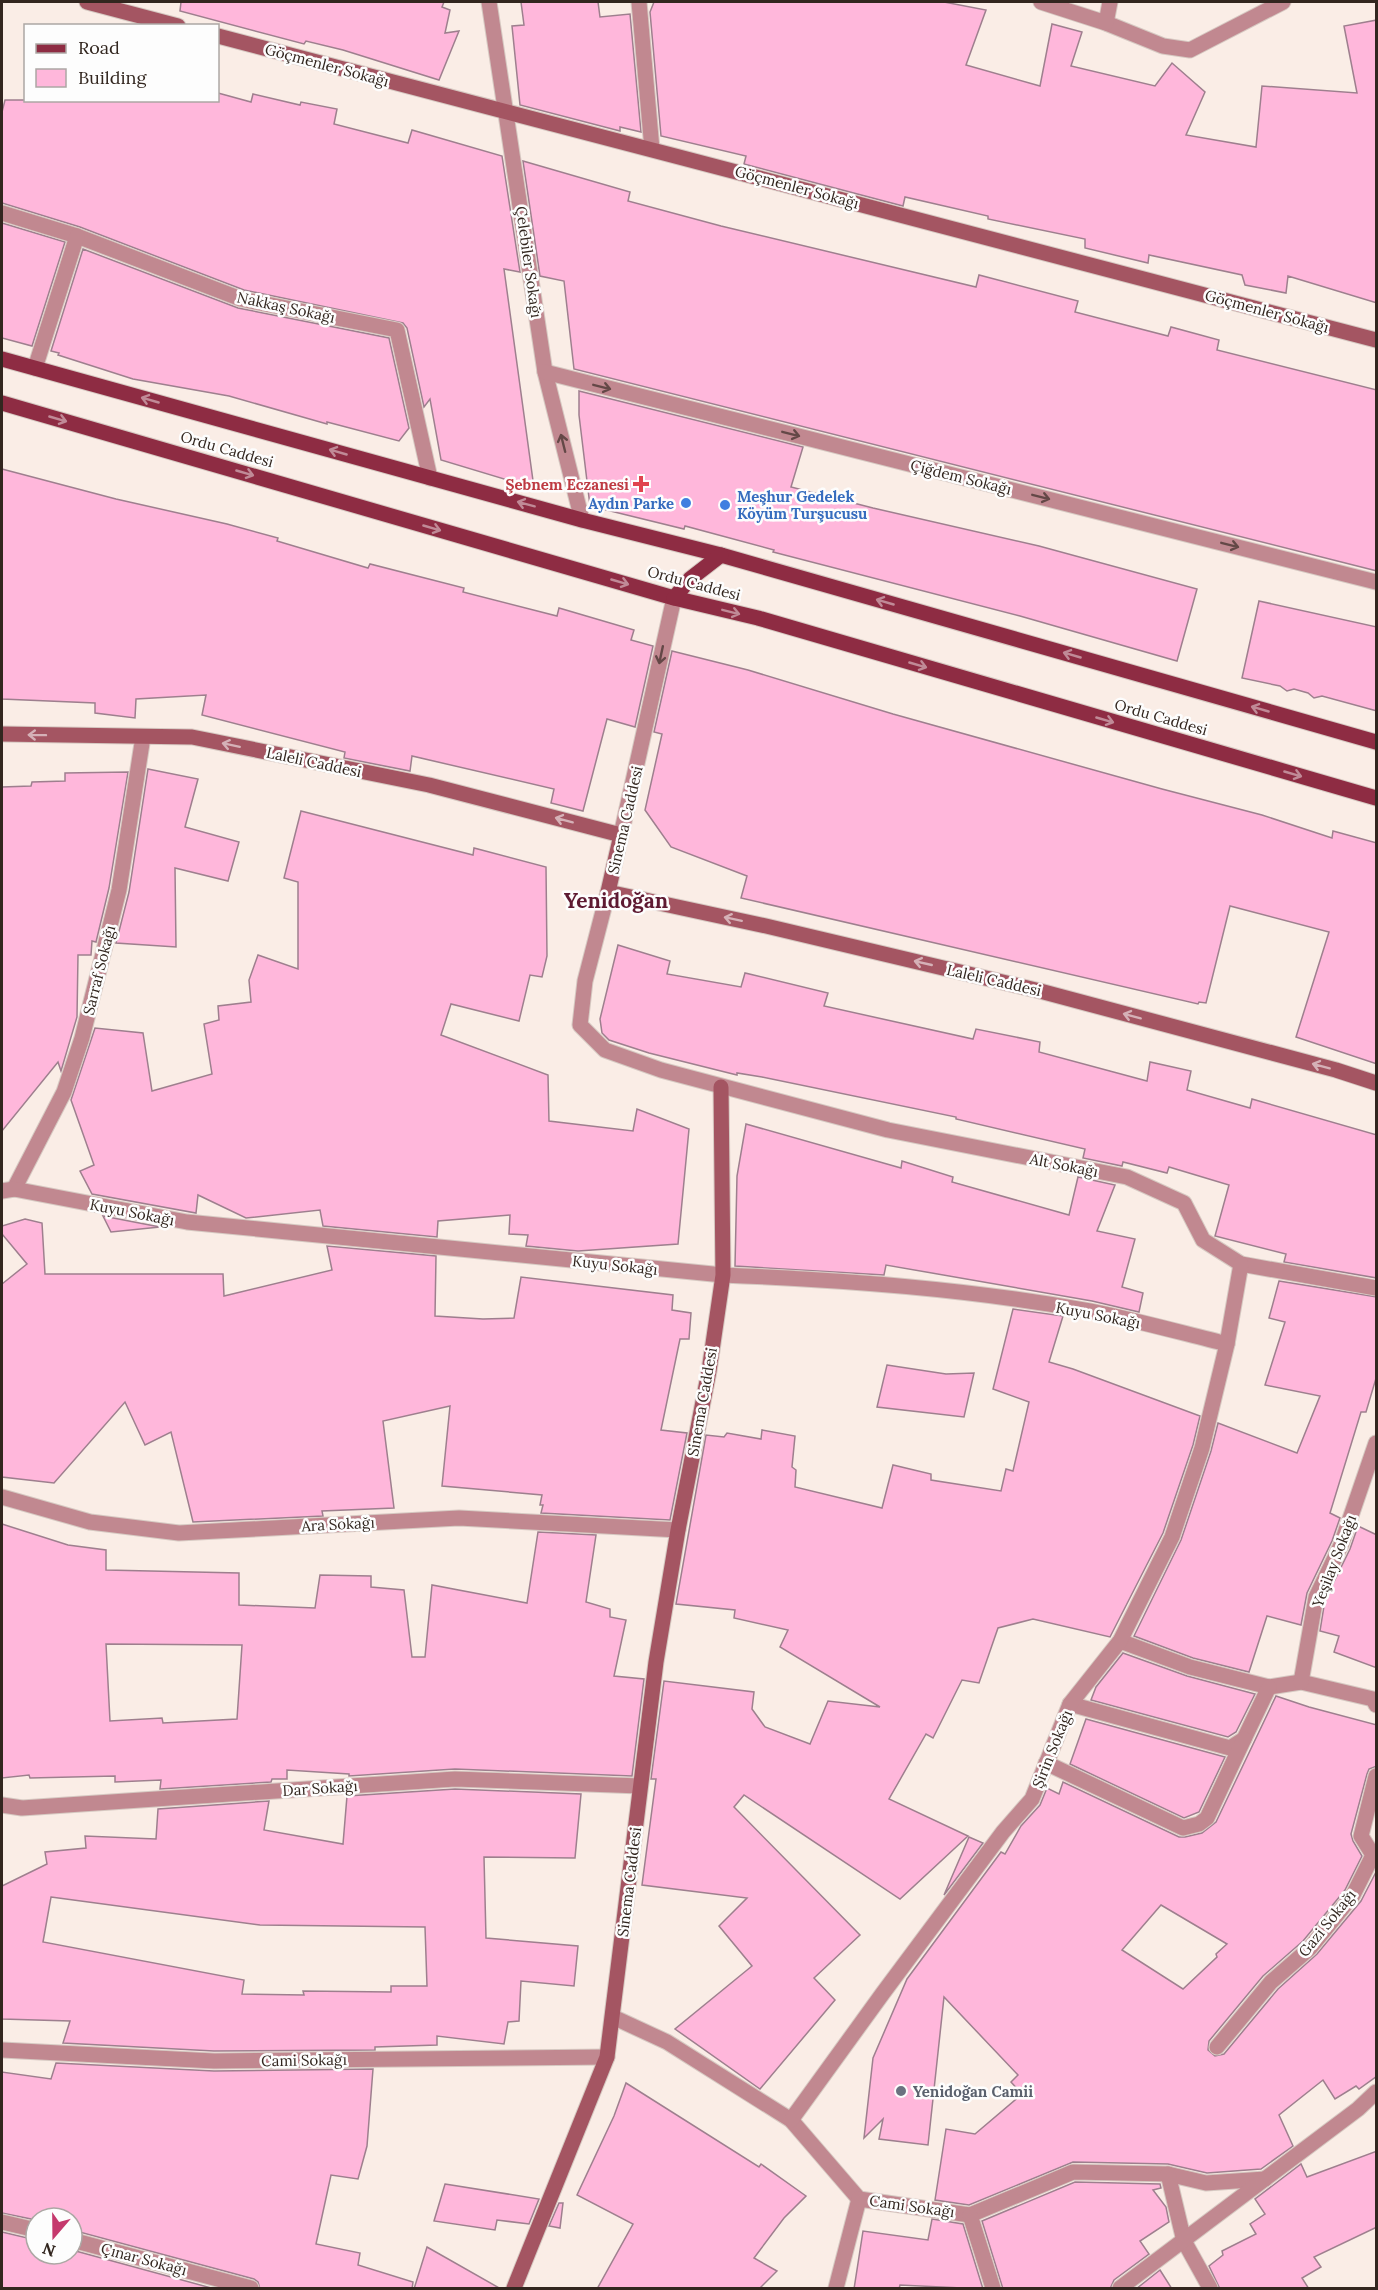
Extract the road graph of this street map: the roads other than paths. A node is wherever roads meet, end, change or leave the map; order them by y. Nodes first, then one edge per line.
1 (87, 2) edge
2 (489, 2) edge
3 (639, 2) edge
4 (1041, 2) edge
5 (1110, 2) edge
6 (1284, 2) edge
7 (1106, 23) junction
8 (170, 24) edge
9 (219, 36) edge
10 (507, 112) junction
11 (652, 148) junction
12 (2, 213) edge
13 (77, 236) junction
14 (1377, 340) edge
15 (2, 358) edge
16 (35, 368) junction
17 (545, 372) junction
18 (2, 403) edge
19 (430, 478) junction
20 (582, 520) junction
21 (721, 555) junction
22 (1377, 582) edge
23 (674, 598) junction
24 (2, 734) edge
25 (143, 737) junction
26 (1377, 742) edge
27 (1377, 798) edge
28 (621, 835) junction
29 (608, 892) junction
30 (1377, 1083) edge
31 (721, 1087) junction
32 (8, 1190) edge
33 (1241, 1264) junction
34 (723, 1275) junction
35 (1377, 1288) edge
36 (1227, 1344) junction
37 (1377, 1443) edge
38 (1373, 1464) edge
39 (2, 1497) edge
40 (678, 1530) junction
41 (1120, 1641) junction
42 (1301, 1682) junction
43 (1269, 1687) junction
44 (1070, 1704) junction
45 (1377, 1705) edge
46 (1244, 1739) junction
47 (1046, 1763) junction
48 (1377, 1776) edge
49 (640, 1786) junction
50 (2, 1805) edge
51 (613, 2017) junction
52 (1217, 2047) dead end
53 (2, 2050) edge
54 (607, 2057) junction
55 (1377, 2092) edge
56 (791, 2120) junction
57 (1168, 2174) junction
58 (1265, 2179) junction
59 (859, 2199) junction
60 (970, 2215) junction
61 (2, 2222) edge
62 (24, 2227) edge
63 (1184, 2241) junction
64 (84, 2243) edge
65 (251, 2289) edge
66 (514, 2289) edge
67 (836, 2289) edge
68 (993, 2289) edge
69 (1120, 2289) edge
70 (1210, 2289) edge

1 - 8 street
2 - 10 street, Çelebiler Sokağı
3 - 11 street
4 - 7 street
5 - 7 street
6 - 7 street
9 - 10 street, Göçmenler Sokağı
10 - 11 street, Göçmenler Sokağı
10 - 17 street, Çelebiler Sokağı
11 - 14 street, Göçmenler Sokağı
12 - 13 street, Nakkaş Sokağı
13 - 16 street
13 - 19 street, Nakkaş Sokağı
15 - 16 main road, Ordu Caddesi
19 -> 16 main road, Ordu Caddesi
20 -> 17 street, Çelebiler Sokağı
17 -> 22 street, Çiğdem Sokağı
18 -> 23 main road, Ordu Caddesi
20 -> 19 main road, Ordu Caddesi
20 - 21 main road, Ordu Caddesi
21 - 23 main road
26 -> 21 main road, Ordu Caddesi
23 -> 27 main road, Ordu Caddesi
23 -> 28 street, Sinema Caddesi
25 -> 24 street, Laleli Caddesi
28 -> 25 street, Laleli Caddesi
25 - 32 street, Sarraf Sokağı
28 - 29 street, Sinema Caddesi
30 -> 29 street, Laleli Caddesi
29 - 31 street, Sinema Caddesi
31 - 33 street, Alt Sokağı
31 - 34 street, Sinema Caddesi
32 - 34 street, Kuyu Sokağı
33 - 35 street, Alt Sokağı
33 - 36 street, Şirin Sokağı
34 - 36 street, Kuyu Sokağı
34 - 40 street, Sinema Caddesi
36 - 41 street, Şirin Sokağı
37 - 38 street, Yeşilay Sokağı
38 - 42 street, Yeşilay Sokağı
39 - 40 street, Ara Sokağı
40 - 49 street, Sinema Caddesi
41 - 43 street
41 - 44 street, Şirin Sokağı
42 - 43 street
42 - 45 street
43 - 46 street
44 - 46 street
44 - 47 street, Şirin Sokağı
46 - 47 street
47 - 56 street, Şirin Sokağı
48 - 52 street, Gazi Sokağı
49 - 50 street, Dar Sokağı
49 - 51 street, Sinema Caddesi
51 - 54 street, Sinema Caddesi
51 - 56 street, Cami Sokağı
53 - 54 street, Cami Sokağı
54 - 66 street, Sinema Caddesi
55 - 58 street
56 - 59 street, Cami Sokağı
57 - 58 street, Cami Sokağı
57 - 60 street, Cami Sokağı
57 - 63 street
58 - 63 street
59 - 60 street, Cami Sokağı
59 - 67 street
60 - 68 street
61 - 62 street
63 - 69 street
63 - 70 street
64 - 65 street, Çınar Sokağı

